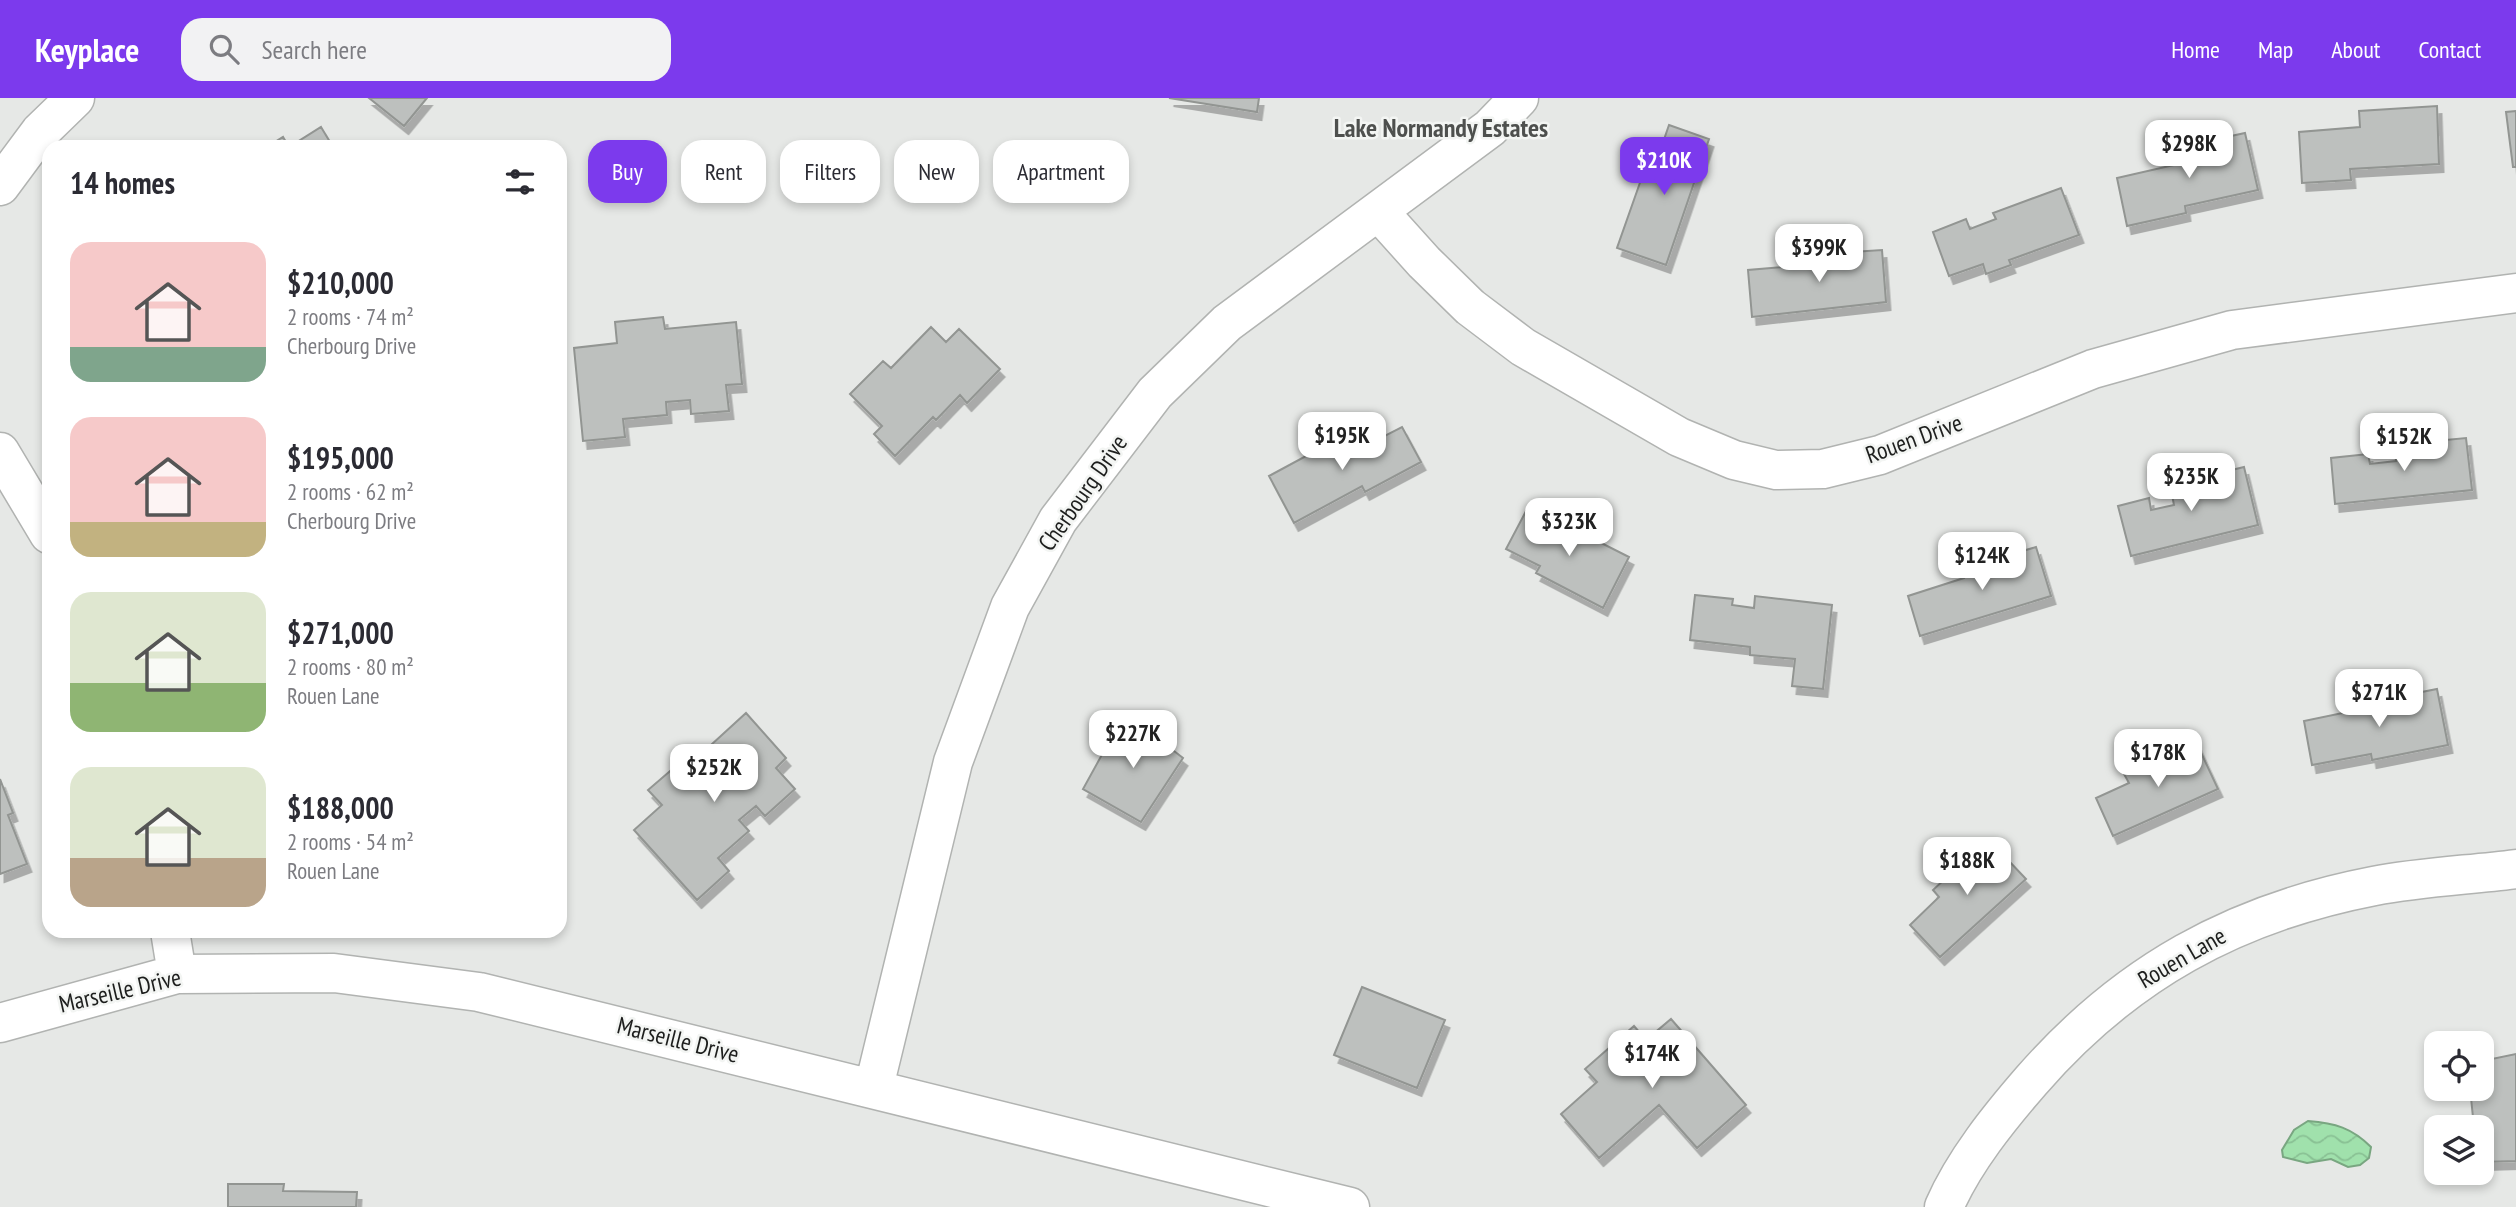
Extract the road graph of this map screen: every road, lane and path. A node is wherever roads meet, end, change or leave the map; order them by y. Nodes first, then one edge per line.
1 (75, 98) edge
2 (1519, 98) edge
3 (0, 186) edge
4 (1379, 212) junction
5 (2516, 293) edge
6 (0, 453) edge
7 (42, 522) edge
8 (2516, 869) edge
9 (171, 938) edge
10 (177, 974) junction
11 (0, 1023) edge
12 (874, 1087) junction
13 (1350, 1207) edge
14 (1944, 1207) edge

1 - 3 street
2 - 4 street, Cherbourg Drive
4 - 5 street, Rouen Drive
4 - 12 street, Cherbourg Drive
6 - 7 street
8 - 14 street, Rouen Lane
9 - 10 street
10 - 11 street, Marseille Drive
10 - 12 street, Marseille Drive
12 - 13 street, Marseille Drive

